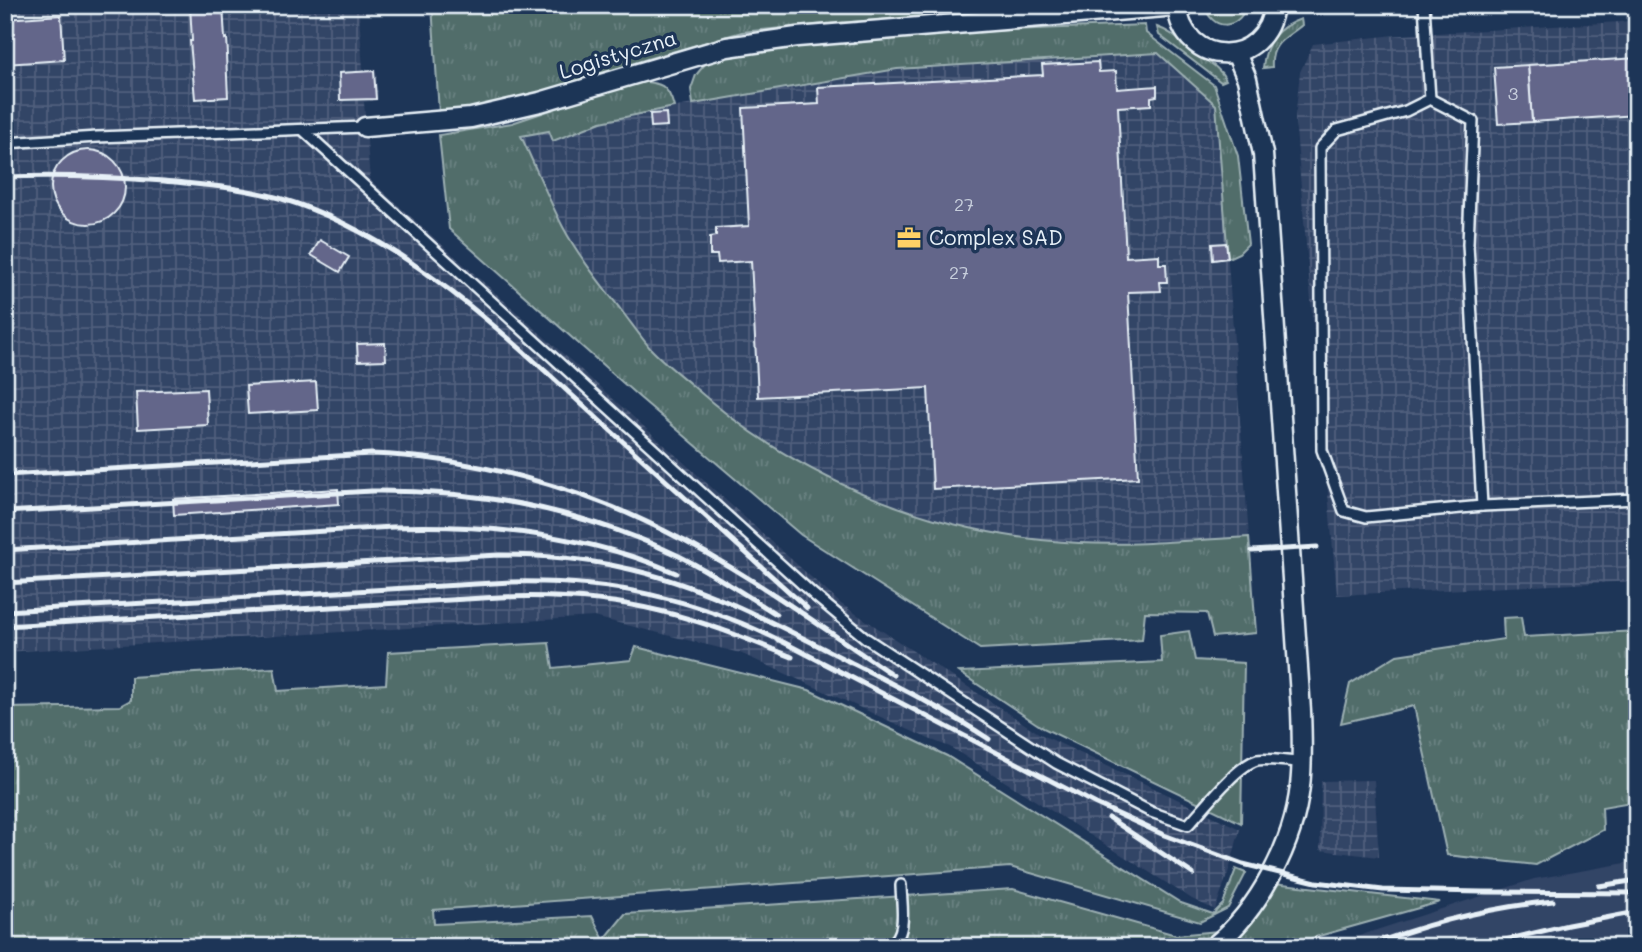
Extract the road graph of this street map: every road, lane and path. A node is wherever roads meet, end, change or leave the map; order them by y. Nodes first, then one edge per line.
1 (1274, 5) edge
2 (1424, 5) edge
3 (1177, 6) edge
4 (1236, 52) junction
5 (1430, 99) junction
6 (365, 127) joint
7 (303, 130) junction
8 (5, 143) edge
9 (1637, 499) edge
10 (1482, 506) junction
11 (1302, 762) junction
12 (901, 886) dead end
13 (877, 947) edge
14 (1213, 947) edge

1 - 4 street
2 - 5 lane
3 - 4 street
3 - 6 street, Logistyczna
4 - 11 street
5 - 10 lane
5 - 10 lane
6 - 7 lane
7 - 8 lane
7 - 11 lane
9 - 10 lane
11 - 14 street
12 - 13 lane

